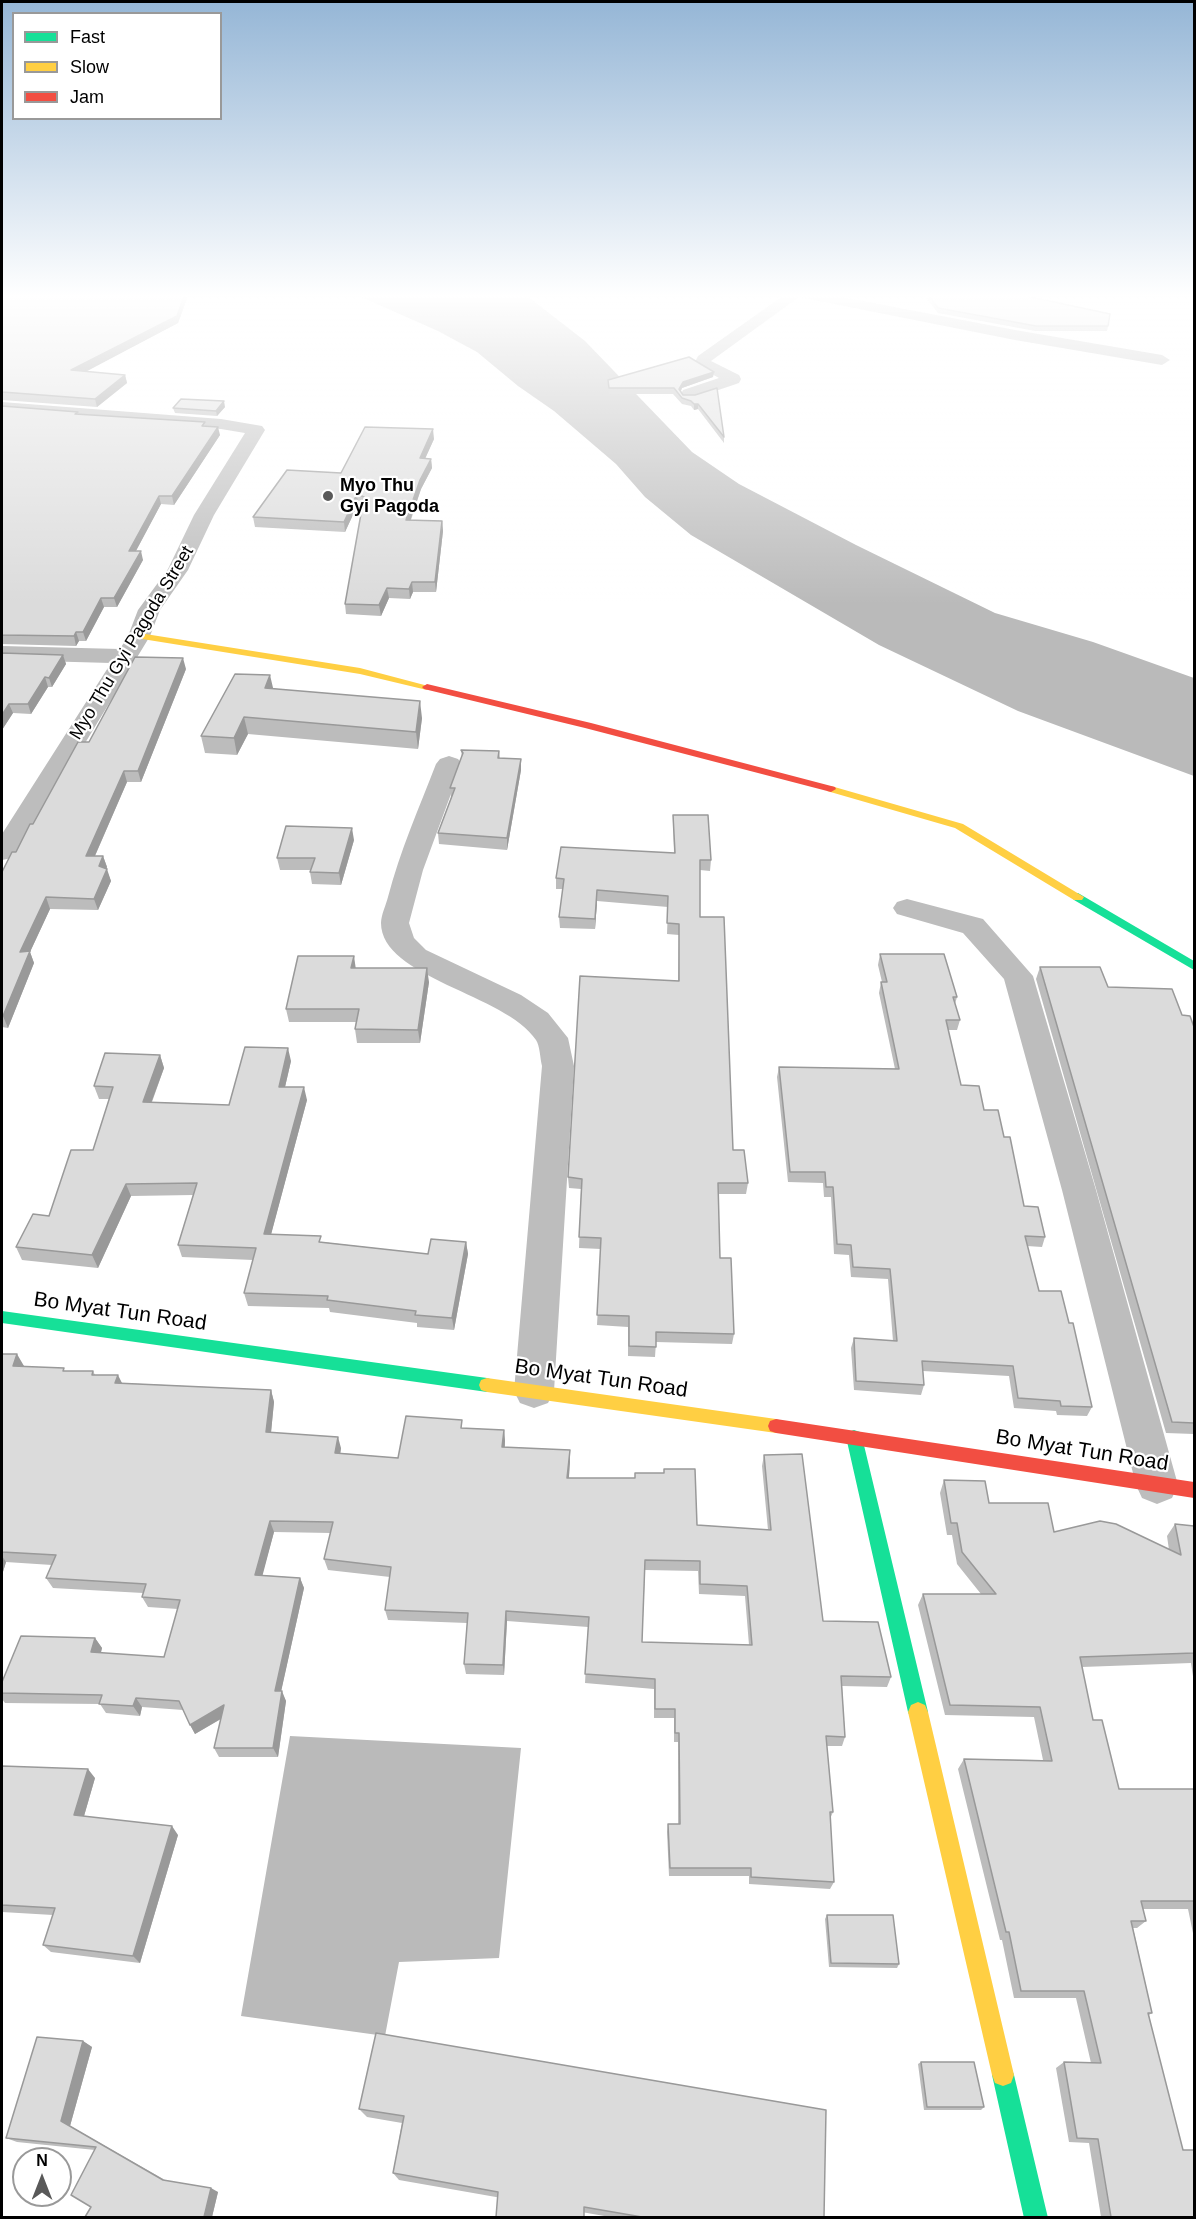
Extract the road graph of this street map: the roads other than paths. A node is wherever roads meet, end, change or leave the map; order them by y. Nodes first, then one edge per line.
1 (2, 407) edge
2 (139, 636) junction
3 (2, 652) edge
4 (125, 657) junction
5 (449, 764) dead end
6 (2, 852) edge
7 (907, 908) dead end
8 (1194, 966) edge
9 (2, 1317) edge
10 (534, 1391) junction
11 (854, 1437) junction
12 (1157, 1485) junction
13 (1194, 1490) edge
14 (1036, 2217) edge

1 - 2 street, Myo Thu Gyi Pagoda Street
2 - 4 street, Myo Thu Gyi Pagoda Street
2 - 8 street
3 - 4 street
4 - 6 street, Myo Thu Gyi Pagoda Street
5 - 10 street
7 - 12 street
9 - 10 street, Bo Myat Tun Road
10 - 11 street, Bo Myat Tun Road
11 - 12 street, Bo Myat Tun Road
11 - 14 street
12 - 13 street, Bo Myat Tun Road

